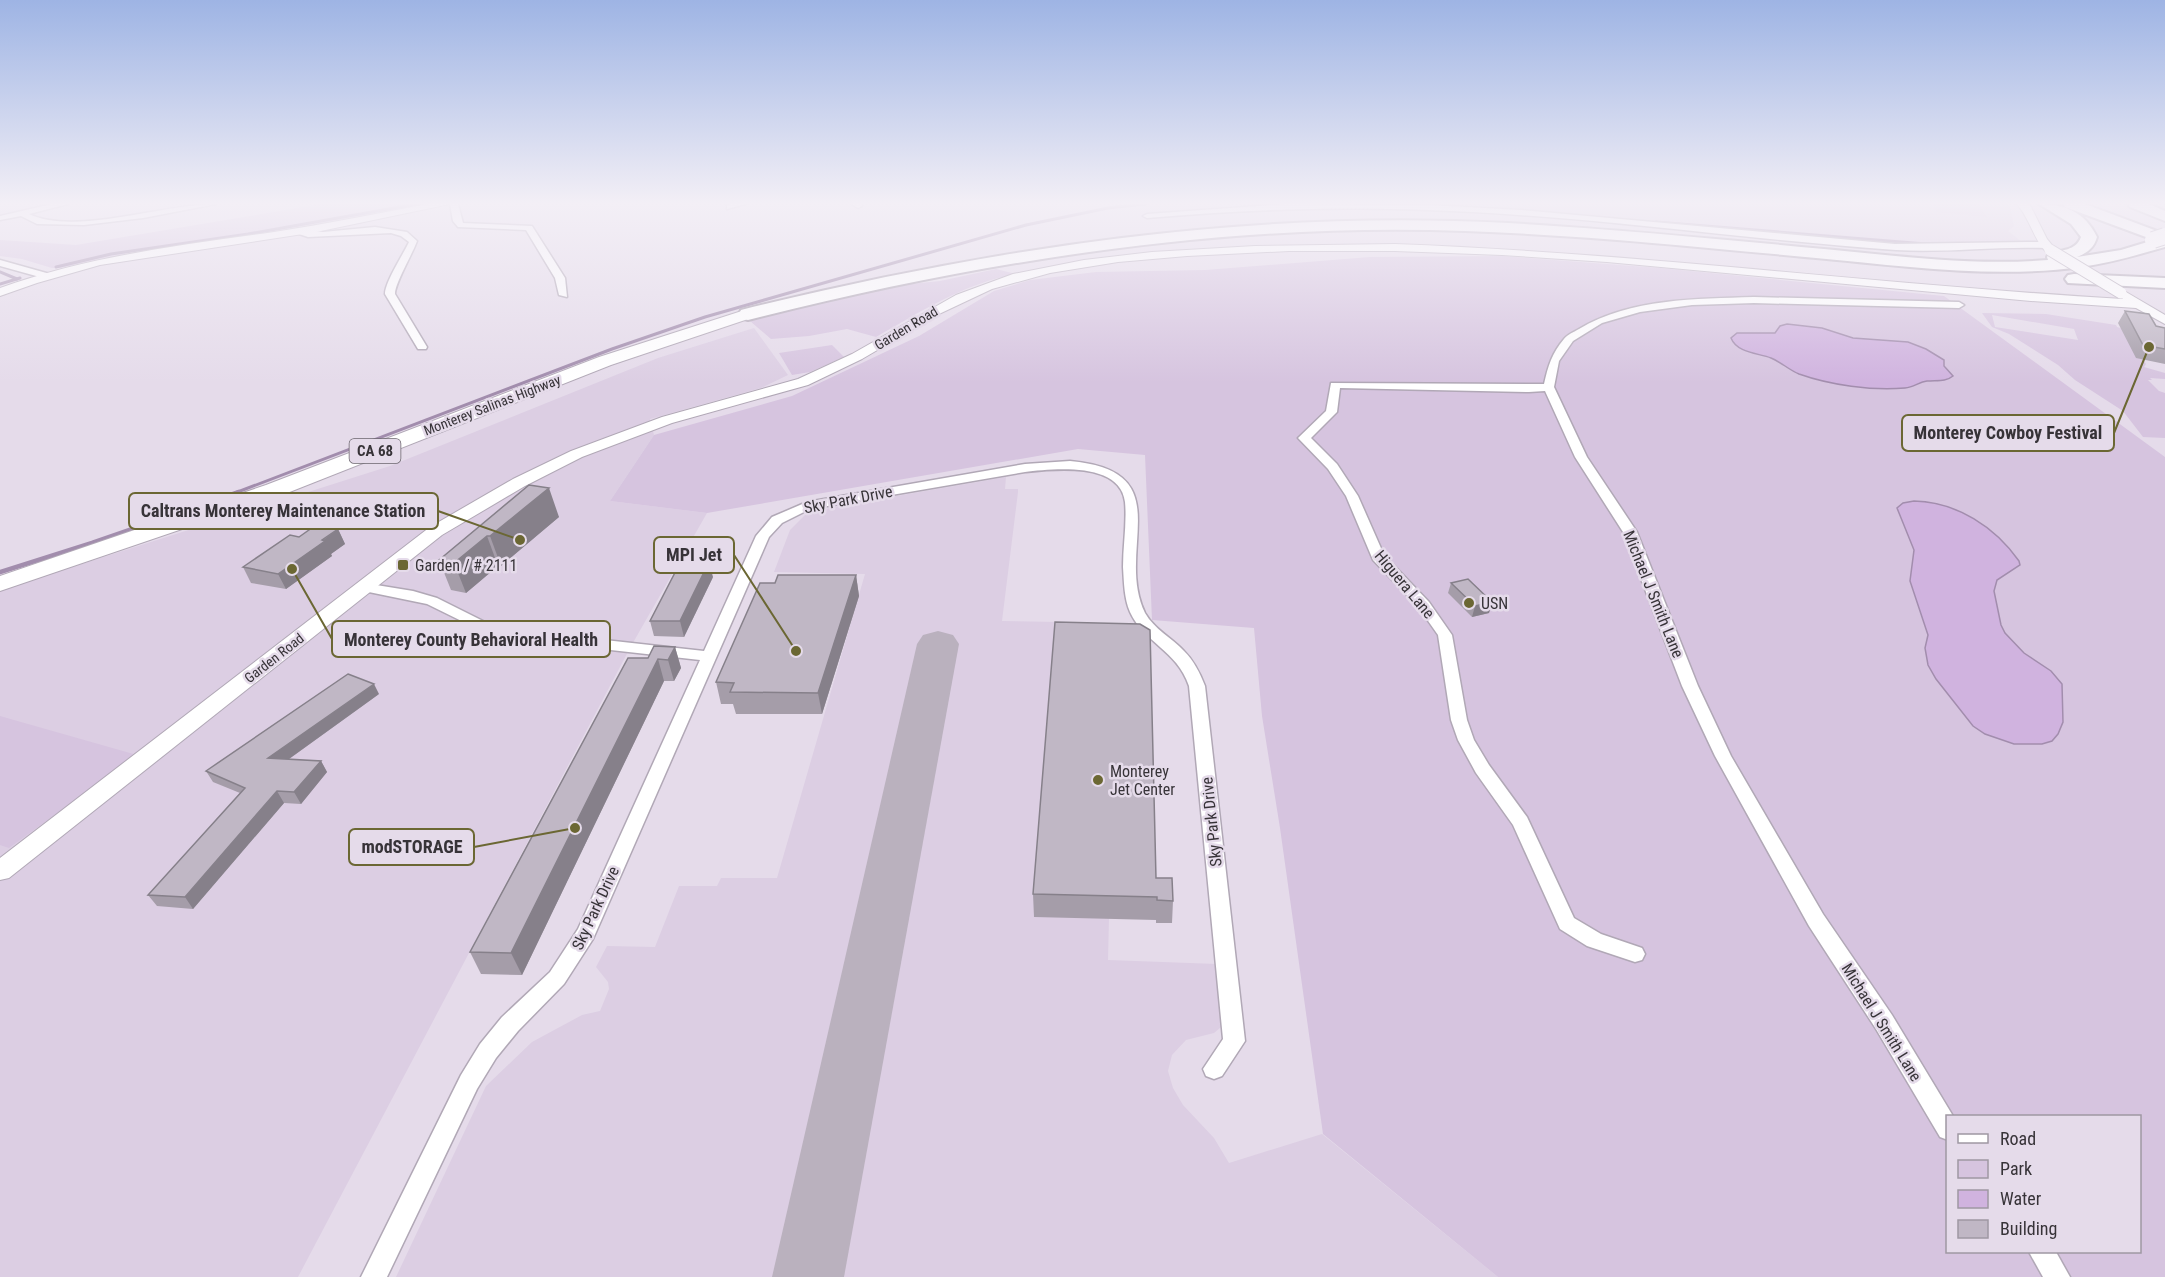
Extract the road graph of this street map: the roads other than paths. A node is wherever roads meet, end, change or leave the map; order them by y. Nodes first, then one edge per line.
1 (2, 264) edge
2 (101, 264) edge
3 (403, 264) edge
4 (551, 264) edge
5 (966, 264) edge
6 (994, 264) edge
7 (1093, 264) edge
8 (1663, 264) edge
9 (1864, 264) edge
10 (1865, 264) edge
11 (1955, 264) edge
12 (2041, 264) edge
13 (2072, 264) edge
14 (47, 276) junction
15 (2165, 276) edge
16 (2165, 283) edge
17 (0, 291) edge
18 (564, 295) dead end
19 (2137, 303) junction
20 (1959, 305) dead end
21 (748, 314) junction
22 (2165, 321) edge
23 (422, 347) dead end
24 (1549, 387) junction
25 (0, 584) edge
26 (364, 587) junction
27 (709, 656) junction
28 (0, 871) edge
29 (1635, 954) dead end
30 (1214, 1069) dead end
31 (1946, 1127) edge
32 (2043, 1253) edge
33 (374, 1277) edge
34 (2057, 1277) edge

1 - 14 street
2 - 14 street
3 - 23 street
4 - 18 street
5 - 21 highway, Monterey Salinas Highway / CA 68
6 - 21 highway, Monterey Salinas Highway / CA 68
7 - 26 street, Garden Road
8 - 19 street, Garden Road
9 - 16 highway
10 - 15 highway
11 - 12 highway, CA 68
13 - 19 street, bridge
14 - 17 street
19 - 22 street
20 - 24 street
21 - 25 highway, Monterey Salinas Highway / CA 68
24 - 29 street, Higuera Lane
24 - 31 street, Michael J Smith Lane
26 - 27 street
26 - 28 street, Garden Road
27 - 30 street, Sky Park Drive
27 - 33 street, Sky Park Drive
32 - 34 street

